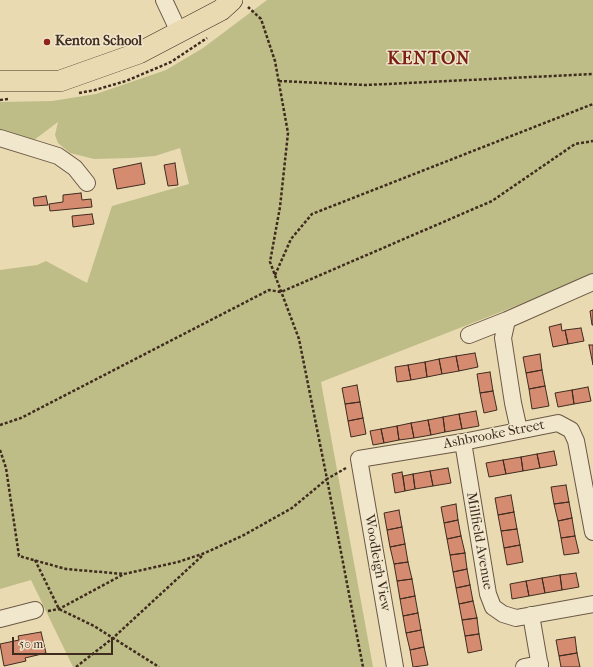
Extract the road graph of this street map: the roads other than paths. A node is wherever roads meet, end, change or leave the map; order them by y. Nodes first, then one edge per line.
1 (164, 0) edge
2 (237, 6) edge
3 (179, 32) junction
4 (0, 81) edge
5 (0, 138) edge
6 (87, 183) dead end
7 (593, 282) edge
8 (507, 320) junction
9 (469, 335) dead end
10 (519, 430) junction
11 (463, 442) junction
12 (359, 459) joint
13 (593, 532) edge
14 (593, 604) edge
15 (34, 610) road end
16 (531, 615) junction
17 (0, 618) edge
18 (540, 665) edge
19 (395, 667) edge
20 (524, 667) edge

1 - 3 street
2 - 3 main road
3 - 4 main road
5 - 6 street
7 - 8 street
8 - 9 street
8 - 10 street
10 - 11 street, Ashbrooke Street
10 - 13 street, Ashbrooke Street
11 - 12 street, Ashbrooke Street
11 - 16 street, Millfield Avenue
12 - 19 street, Woodleigh View
14 - 16 street, Millfield Avenue
15 - 17 street
16 - 18 street
18 - 20 street

